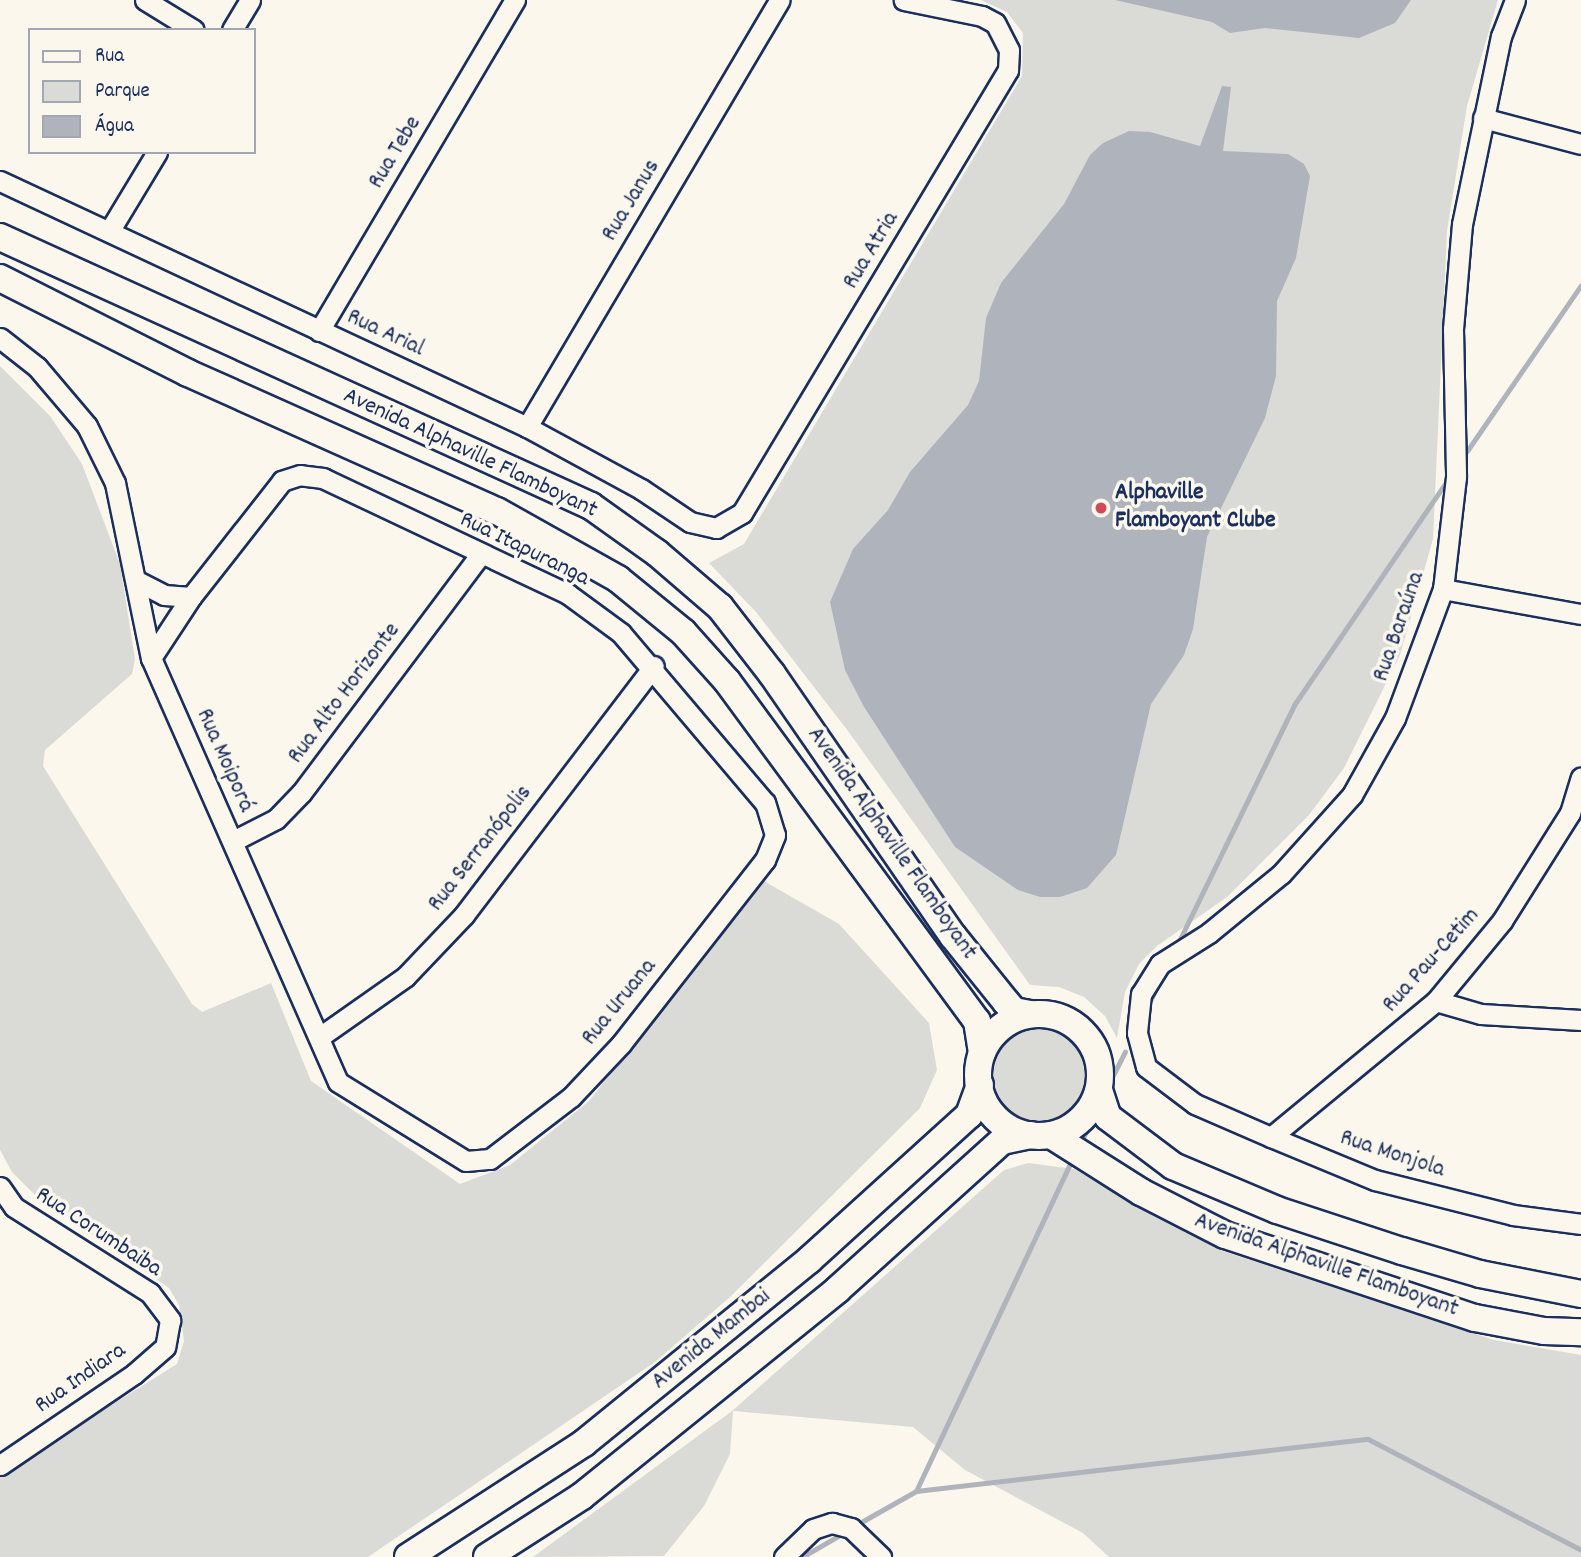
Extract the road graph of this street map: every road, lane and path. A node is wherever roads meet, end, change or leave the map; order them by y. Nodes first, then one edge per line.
1 (145, 0) edge
2 (250, 0) edge
3 (515, 0) edge
4 (780, 0) edge
5 (904, 0) edge
6 (1515, 0) edge
7 (191, 28) edge
8 (233, 28) edge
9 (1483, 118) junction
10 (1581, 144) edge
11 (157, 154) edge
12 (0, 181) edge
13 (110, 230) junction
14 (0, 237) edge
15 (0, 278) edge
16 (319, 331) junction
17 (0, 338) edge
18 (527, 427) junction
19 (516, 472) junction
20 (497, 511) junction
21 (742, 513) joint
22 (479, 556) junction
23 (139, 582) junction
24 (1443, 589) junction
25 (191, 597) junction
26 (1581, 614) edge
27 (151, 658) junction
28 (653, 666) junction
29 (1581, 778) edge
30 (1575, 813) edge
31 (775, 835) joint
32 (233, 841) junction
33 (1436, 1001) junction
34 (1029, 1014) junction
35 (1581, 1020) edge
36 (321, 1036) junction
37 (982, 1053) junction
38 (980, 1086) junction
39 (1099, 1090) junction
40 (1195, 1104) joint
41 (1040, 1135) junction
42 (1271, 1137) junction
43 (466, 1161) joint
44 (0, 1187) edge
45 (7, 1212) edge
46 (1581, 1224) edge
47 (1581, 1294) edge
48 (170, 1320) joint
49 (1581, 1332) edge
50 (0, 1465) edge
51 (408, 1557) edge
52 (487, 1557) edge
53 (784, 1557) edge
54 (881, 1557) edge

1 - 7 street
2 - 8 street
3 - 16 street, Rua Tebe
4 - 18 street, Rua Janus
5 - 21 street, Rua Atria
6 - 9 street, Rua Baraúna
9 - 10 street
9 - 24 street, Rua Baraúna
11 - 13 street
12 - 13 street, Rua Arial
13 - 16 street, Rua Arial
14 - 19 street, Avenida Alphaville Flamboyant
15 - 20 street, Avenida Alphaville Flamboyant
16 - 18 street, Rua Arial
17 - 23 street, Rua Moiporá
18 - 21 street, Rua Arial
19 - 20 street
19 - 34 street, Avenida Alphaville Flamboyant
20 - 37 street, Avenida Alphaville Flamboyant
22 - 25 street, Rua Itapuranga
22 - 28 street, Rua Itapuranga
22 - 32 street, Rua Alto Horizonte
23 - 25 street
23 - 27 street, Rua Moiporá
24 - 26 street
24 - 40 street, Rua Baraúna
25 - 27 street
27 - 32 street, Rua Moiporá
28 - 31 street, Rua Itapuranga
28 - 36 street, Rua Serranópolis
29 - 30 street, Rua Pau-Cetim
30 - 33 street, Rua Pau-Cetim
31 - 43 street, Rua Uruana
32 - 36 street, Rua Moiporá
33 - 35 street
33 - 42 street, Rua Pau-Cetim
34 - 37 street
34 - 39 street
36 - 43 street, Rua Moiporá
37 - 38 street
38 - 41 street
38 - 51 street, Avenida Mambai
39 - 41 street
39 - 47 street, Avenida Alphaville Flamboyant
40 - 42 street, Rua Monjola
41 - 49 street, Avenida Alphaville Flamboyant
41 - 52 street, Avenida Mambai
42 - 46 street, Rua Monjola
44 - 45 street, Rua Corumbaiba
45 - 48 street, Rua Corumbaiba
48 - 50 street, Rua Indiara
53 - 54 street

